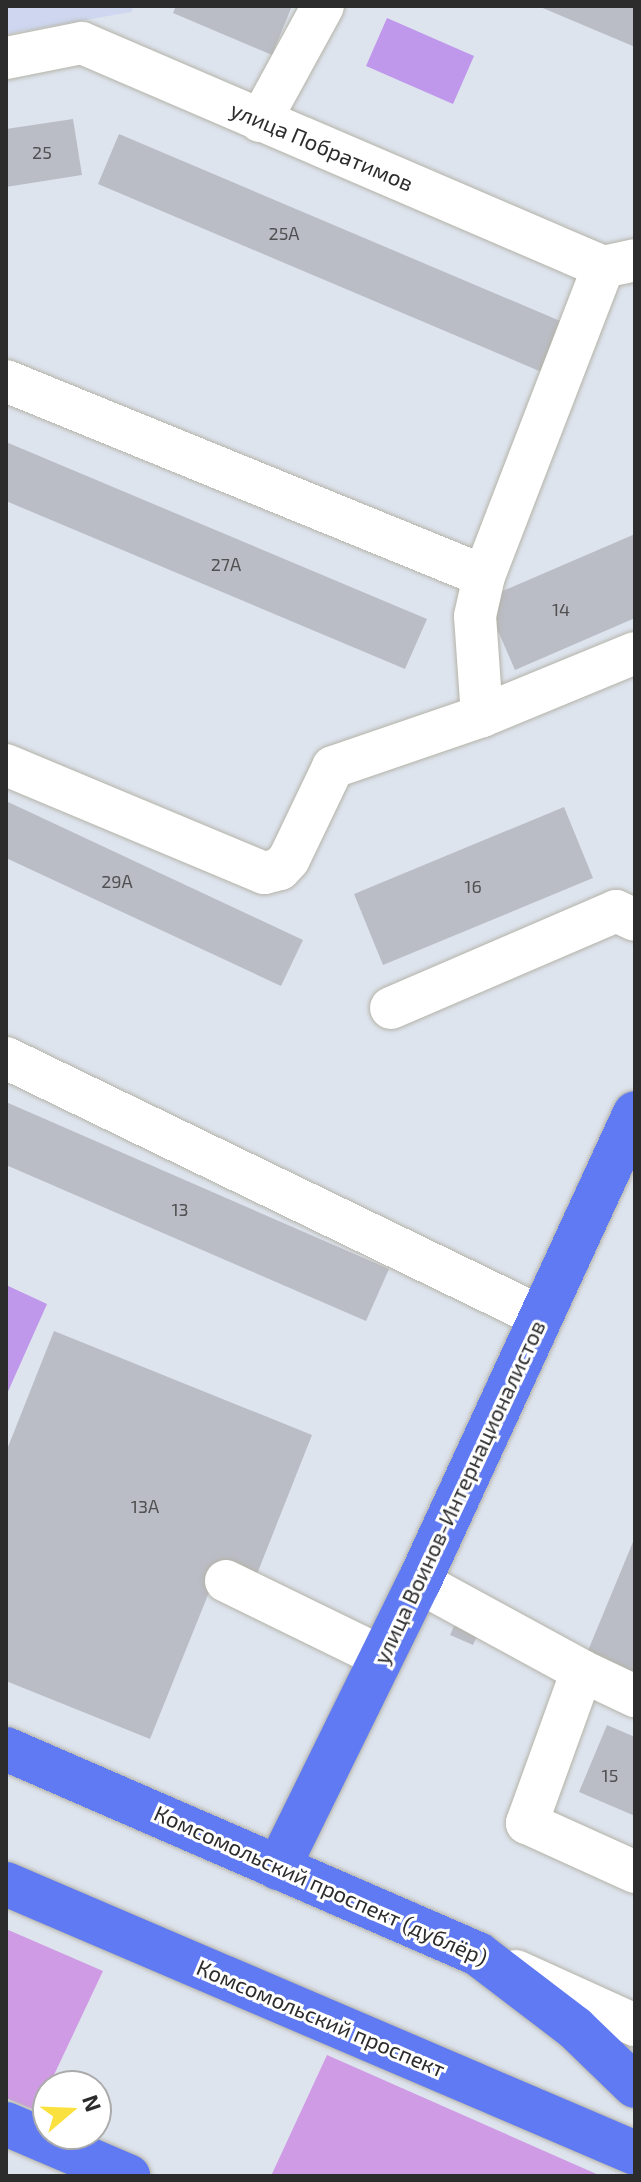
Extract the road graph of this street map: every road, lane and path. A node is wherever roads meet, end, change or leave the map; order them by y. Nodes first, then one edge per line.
1 (323, 6) edge
2 (6, 58) edge
3 (260, 121) junction
4 (619, 263) edge
5 (6, 381) edge
6 (484, 576) junction
7 (635, 653) edge
8 (482, 716) junction
9 (6, 765) edge
10 (635, 920) edge
11 (391, 1008) dead end
12 (6, 1058) edge
13 (635, 1113) edge
14 (541, 1317) junction
15 (226, 1581) dead end
16 (419, 1582) junction
17 (382, 1657) junction
18 (582, 1671) junction
19 (635, 1696) edge
20 (6, 1749) edge
21 (278, 1868) junction
22 (635, 1872) edge
23 (6, 1884) edge
24 (478, 1954) junction
25 (635, 2025) edge
26 (635, 2086) edge
27 (6, 2124) edge
28 (635, 2153) edge
29 (128, 2176) edge

1 - 3 street
2 - 3 street, улица Побратимов
3 - 4 street, улица Побратимов
4 - 6 street
5 - 6 street
6 - 8 street
7 - 8 street
8 - 9 street
10 - 11 street
12 - 14 street
13 - 14 main road, улица Воинов-Интернационалистов
14 - 16 main road, улица Воинов-Интернационалистов
15 - 17 street
16 - 17 main road, улица Воинов-Интернационалистов
16 - 18 street
17 - 21 main road, улица Воинов-Интернационалистов
18 - 19 street
18 - 22 street
20 - 21 main road, Комсомольский проспект (дублёр)
21 - 24 main road, Комсомольский проспект (дублёр)
23 - 28 main road, Комсомольский проспект
24 - 25 street, Комсомольский проспект (дублёр)
24 - 26 main road
27 - 29 main road

